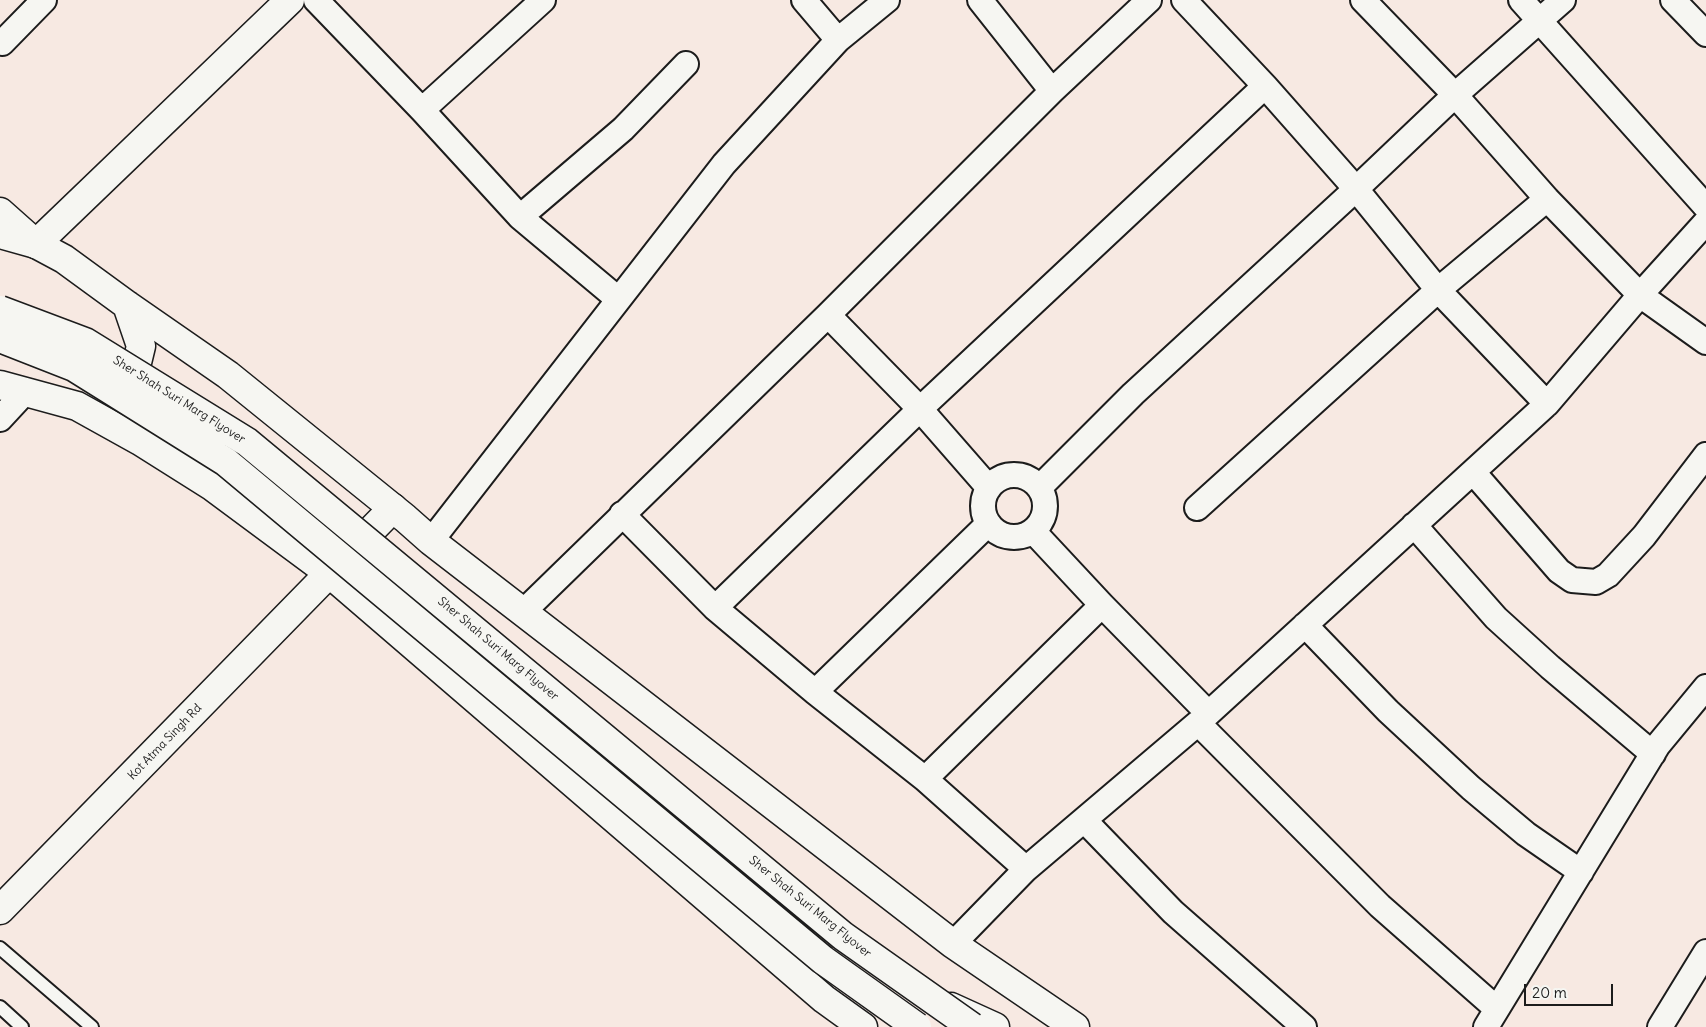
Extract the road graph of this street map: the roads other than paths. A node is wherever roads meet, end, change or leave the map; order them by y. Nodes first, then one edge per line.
1 (44, 0) edge
2 (290, 0) edge
3 (316, 0) edge
4 (543, 0) edge
5 (804, 0) edge
6 (887, 0) edge
7 (980, 0) edge
8 (1149, 0) edge
9 (1184, 0) edge
10 (1363, 0) edge
11 (1521, 0) edge
12 (1563, 0) edge
13 (1673, 0) edge
14 (1540, 20) junction
15 (1706, 34) edge
16 (838, 40) junction
17 (2, 43) dead end
18 (686, 64) dead end
19 (1266, 86) junction
20 (1052, 91) junction
21 (1455, 95) junction
22 (422, 110) junction
23 (1356, 189) junction
24 (1547, 200) junction
25 (1706, 207) edge
26 (0, 212) edge
27 (520, 217) junction
28 (1706, 222) edge
29 (0, 234) edge
30 (36, 244) junction
31 (1438, 290) junction
32 (1640, 295) junction
33 (618, 299) junction
34 (127, 305) junction
35 (0, 310) edge
36 (828, 316) junction
37 (0, 338) edge
38 (1706, 342) edge
39 (12, 388) edge
40 (1547, 404) junction
41 (77, 406) junction
42 (920, 410) junction
43 (0, 419) edge
44 (1706, 454) edge
45 (1473, 472) junction
46 (1040, 487) junction
47 (990, 488) junction
48 (393, 508) junction
49 (1197, 508) dead end
50 (622, 514) junction
51 (988, 524) junction
52 (1414, 526) junction
53 (1033, 531) junction
54 (431, 541) junction
55 (330, 574) junction
56 (1102, 605) junction
57 (715, 608) junction
58 (523, 612) junction
59 (1305, 625) junction
60 (1706, 687) edge
61 (815, 692) junction
62 (1203, 718) junction
63 (1653, 754) junction
64 (924, 778) junction
65 (1084, 820) junction
66 (1026, 869) junction
67 (1581, 872) junction
68 (0, 910) edge
69 (953, 944) junction
70 (0, 948) edge
71 (1706, 952) edge
72 (930, 997) junction
73 (0, 1007) edge
74 (1491, 1018) edge
75 (22, 1027) edge
76 (92, 1027) edge
77 (863, 1027) edge
78 (917, 1027) edge
79 (972, 1027) edge
80 (995, 1027) edge
81 (1075, 1027) edge
82 (1304, 1027) edge
83 (1660, 1027) edge

1 - 17 street
2 - 30 main road
3 - 22 street
4 - 22 street
5 - 16 street
6 - 16 street
7 - 20 street
8 - 20 street
9 - 19 street
10 - 21 street
11 - 14 street
12 - 14 street
13 - 15 street
14 - 21 street
14 - 25 street
16 - 33 street
18 - 27 street
19 - 23 street
19 - 42 street
20 - 36 street
21 - 23 street
21 - 24 street
22 - 27 street
23 - 31 street
23 - 46 street
24 - 31 street
24 - 32 street
26 - 30 main road
27 - 33 street
28 - 32 street
29 - 30 main road
30 - 34 main road
31 - 40 street
31 - 49 street
32 - 38 street
32 - 40 street
33 - 54 street
34 - 41 main road
34 - 48 main road
35 - 72 main road, Sher Shah Suri Marg Flyover, bridge
36 - 42 street
36 - 50 street
37 - 78 main road, bridge
39 - 41 main road
39 - 43 street
40 - 45 street
41 - 55 main road
42 - 47 street
42 - 57 street
44 - 45 street
45 - 52 street
46 - 47 street
46 - 53 street
47 - 51 street
48 - 54 main road
48 - 55 main road, Kot Atma Singh Rd
50 - 57 street
50 - 58 street
51 - 53 street
51 - 61 street
52 - 59 street
52 - 63 street
53 - 56 street
54 - 58 main road
55 - 68 main road, Kot Atma Singh Rd
55 - 77 main road
56 - 62 street
56 - 64 street
57 - 61 street
58 - 69 main road
59 - 62 street
59 - 67 street
60 - 63 street
61 - 64 street
62 - 65 street
62 - 74 street
63 - 67 street
64 - 66 street
65 - 66 street
65 - 82 street
66 - 69 street
67 - 74 street
69 - 81 main road
70 - 76 lane
71 - 83 street
72 - 79 main road, Sher Shah Suri Marg Flyover, bridge
72 - 80 main road, bridge
73 - 75 lane

